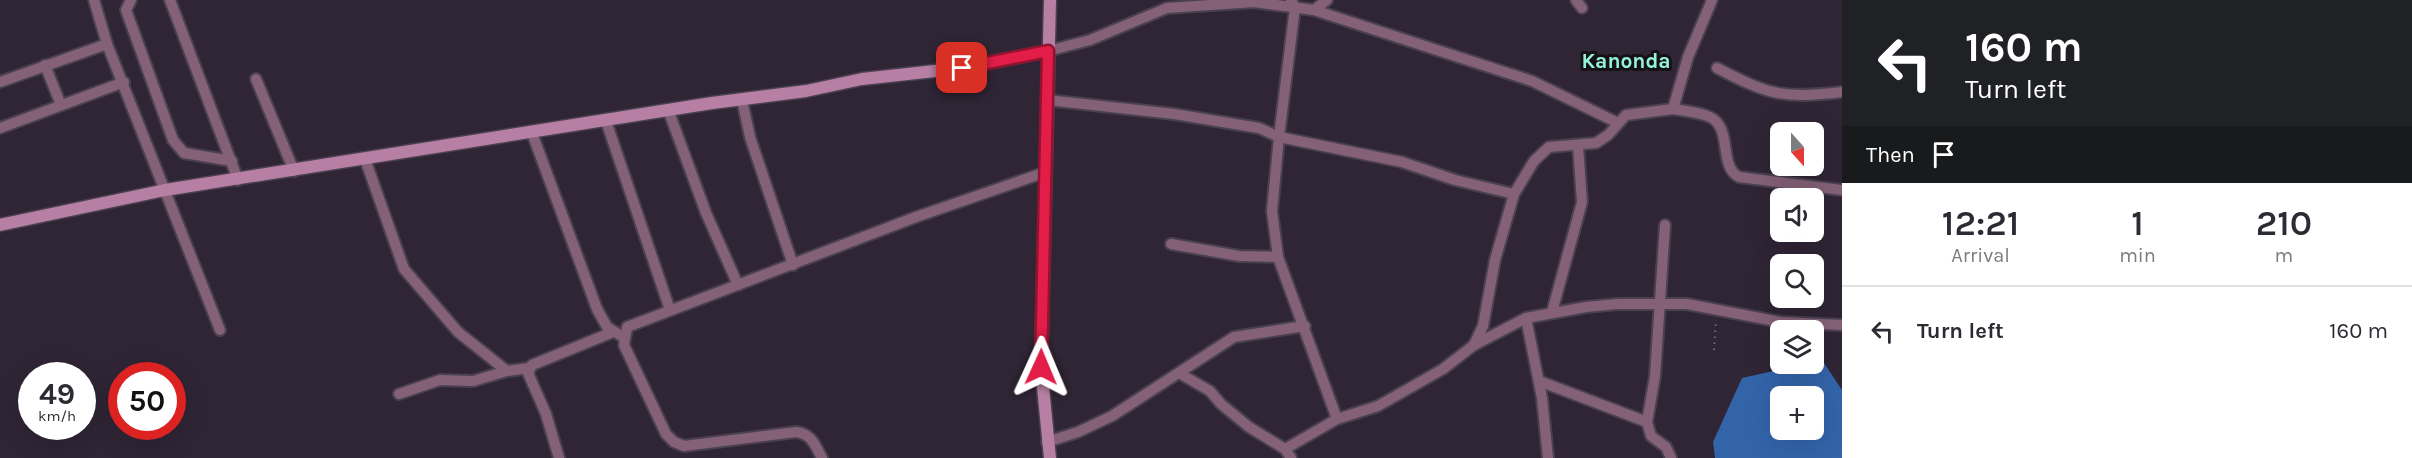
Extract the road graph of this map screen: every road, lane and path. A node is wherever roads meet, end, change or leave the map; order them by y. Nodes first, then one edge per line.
1 (94, 0) edge
2 (131, 0) edge
3 (170, 0) edge
4 (1050, 0) edge
5 (1327, 0) edge
6 (1712, 0) edge
7 (1293, 3) edge
8 (1165, 4) edge
9 (1314, 10) junction
10 (107, 44) junction
11 (1048, 51) junction
12 (45, 65) junction
13 (1717, 68) dead end
14 (256, 79) dead end
15 (0, 82) edge
16 (123, 82) junction
17 (1842, 92) edge
18 (742, 100) junction
19 (1047, 100) junction
20 (61, 105) junction
21 (1673, 109) junction
22 (669, 112) junction
23 (606, 121) junction
24 (1618, 123) junction
25 (0, 128) edge
26 (532, 133) junction
27 (1278, 137) junction
28 (1578, 146) junction
29 (365, 159) junction
30 (232, 161) junction
31 (294, 171) junction
32 (1046, 172) junction
33 (238, 180) junction
34 (165, 190) junction
35 (1842, 190) edge
36 (1514, 194) junction
37 (0, 225) edge
38 (1665, 225) dead end
39 (1171, 244) dead end
40 (1278, 257) junction
41 (793, 265) junction
42 (738, 285) junction
43 (1659, 303) junction
44 (1716, 309) junction
45 (670, 310) junction
46 (1552, 312) junction
47 (1526, 318) junction
48 (1842, 325) edge
49 (1305, 326) junction
50 (220, 330) dead end
51 (618, 334) junction
52 (1474, 345) junction
53 (1714, 350) dead end
54 (529, 368) junction
55 (507, 371) junction
56 (1179, 373) junction
57 (1539, 381) junction
58 (399, 394) dead end
59 (1337, 419) junction
60 (1647, 423) junction
61 (1047, 442) junction
62 (1288, 453) edge
63 (559, 458) edge
64 (822, 458) edge
65 (1050, 458) edge
66 (1548, 458) edge
67 (1671, 458) edge

1 - 10 street
2 - 30 street
3 - 30 street
4 - 11 street
5 - 9 street
6 - 21 street
7 - 8 street
7 - 9 street
7 - 27 street
8 - 11 street
9 - 24 street
10 - 12 street
10 - 16 street
11 - 18 street
11 - 19 street
12 - 15 street
12 - 20 street
13 - 17 street
14 - 31 street
16 - 20 street
16 - 34 street
18 - 22 street
18 - 41 street
19 - 27 street
19 - 32 street
20 - 25 street
21 - 24 street
21 - 35 street
22 - 23 street
22 - 42 street
23 - 26 street
23 - 45 street
24 - 28 street
26 - 29 street
26 - 51 street
27 - 36 street
27 - 40 street
28 - 36 street
28 - 46 street
29 - 31 street
29 - 55 street
30 - 33 street
31 - 33 street
32 - 41 street
32 - 61 street
33 - 34 street
34 - 37 street
34 - 50 street
36 - 52 street
38 - 43 street
39 - 40 street
40 - 49 street
41 - 42 street
42 - 45 street
43 - 44 street
43 - 46 street
43 - 60 street
44 - 48 street
44 - 53 path
45 - 51 street
46 - 47 street
47 - 52 street
47 - 57 street
49 - 56 street
49 - 59 street
51 - 54 street
51 - 64 street
52 - 59 street
54 - 55 street
54 - 63 street
55 - 58 street
56 - 61 street
56 - 62 street
57 - 60 street
57 - 66 street
59 - 62 street
60 - 67 street
61 - 65 street

